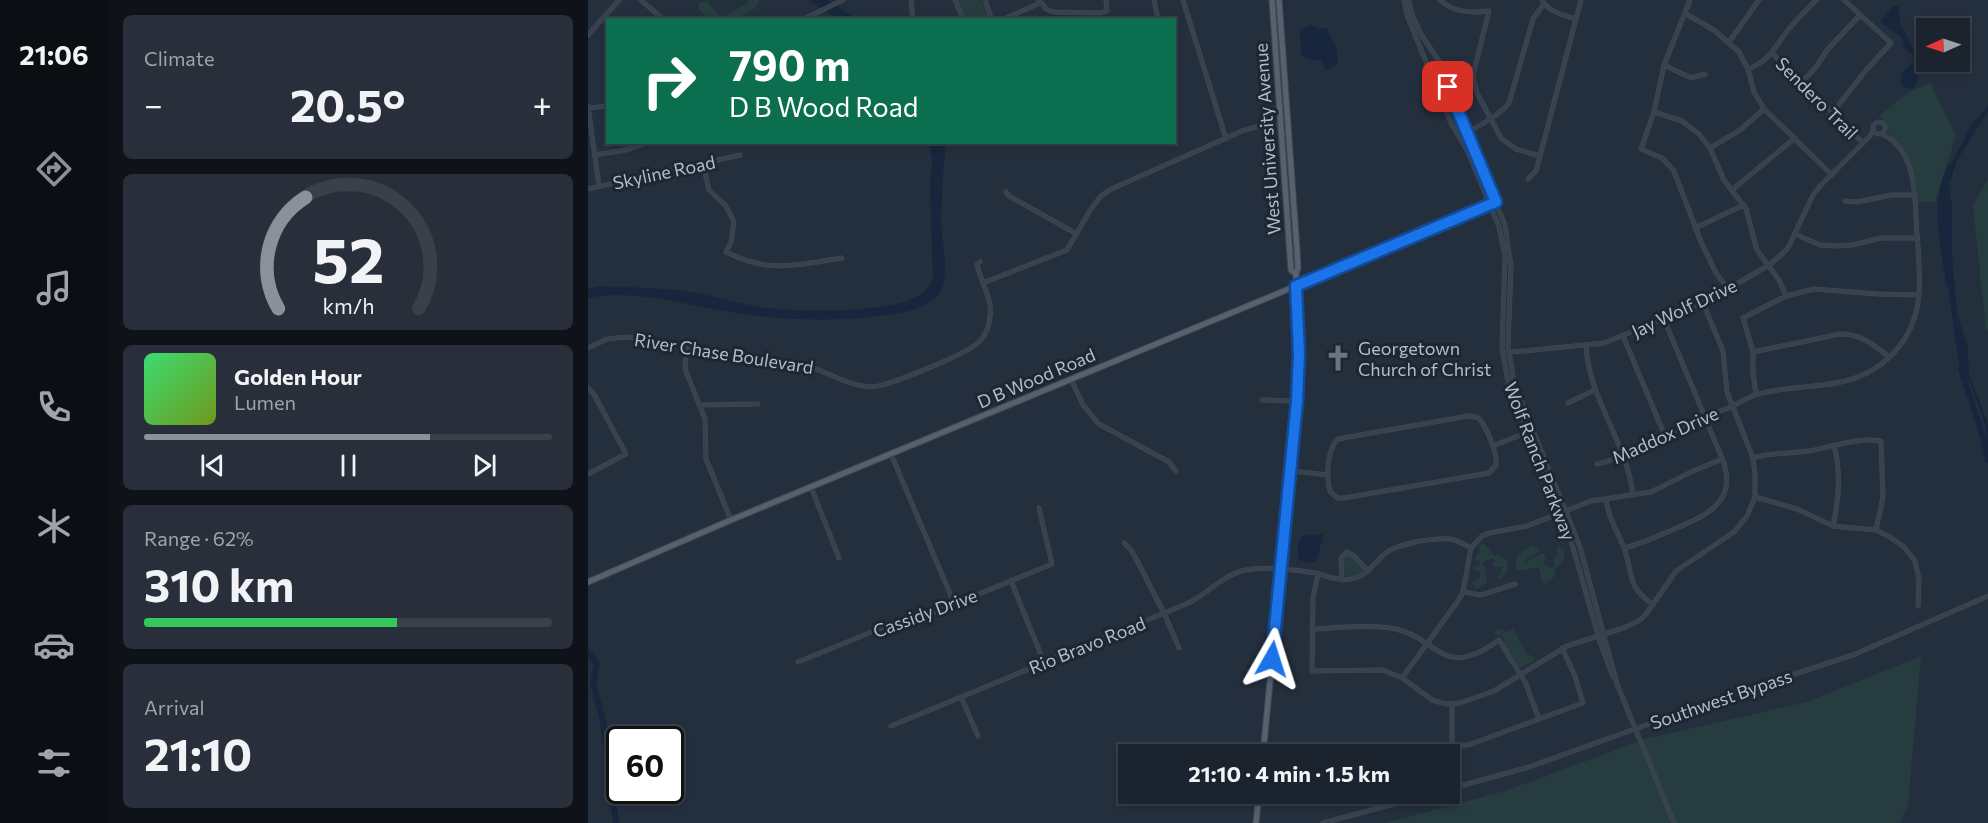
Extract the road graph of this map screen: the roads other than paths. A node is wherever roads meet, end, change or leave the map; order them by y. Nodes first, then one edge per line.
1 (619, 0) edge
2 (641, 0) edge
3 (843, 0) edge
4 (911, 0) edge
5 (955, 0) edge
6 (985, 0) edge
7 (1106, 0) edge
8 (1154, 0) edge
9 (1183, 0) edge
10 (1272, 0) edge
11 (1279, 0) edge
12 (1404, 0) edge
13 (1409, 0) edge
14 (1440, 0) edge
15 (1581, 0) edge
16 (1690, 0) edge
17 (1759, 0) edge
18 (1816, 0) edge
19 (1844, 0) edge
20 (1040, 1) edge
21 (1543, 2) edge
22 (1686, 14) junction
23 (1860, 15) junction
24 (662, 18) edge
25 (805, 18) edge
26 (913, 18) edge
27 (963, 18) edge
28 (991, 18) edge
29 (1006, 18) edge
30 (1158, 18) edge
31 (1576, 19) junction
32 (588, 35) edge
33 (1729, 42) junction
34 (1772, 53) junction
35 (1664, 65) junction
36 (1749, 69) junction
37 (1705, 74) dead end
38 (1278, 78) junction
39 (1801, 83) junction
40 (1287, 101) junction
41 (606, 106) edge
42 (588, 107) edge
43 (1764, 109) junction
44 (1654, 112) junction
45 (1832, 113) junction
46 (1491, 119) junction
47 (1280, 124) junction
48 (1886, 129) junction
49 (1877, 132) junction
50 (1466, 133) junction
51 (1459, 136) junction
52 (1888, 137) junction
53 (1795, 138) junction
54 (1226, 139) junction
55 (1863, 143) junction
56 (643, 144) edge
57 (1710, 147) junction
58 (1290, 148) junction
59 (594, 155) junction
60 (740, 155) dead end
61 (1540, 156) junction
62 (703, 164) junction
63 (1832, 174) junction
64 (1528, 179) dead end
65 (599, 186) junction
66 (588, 189) edge
67 (1732, 190) junction
68 (1006, 192) dead end
69 (1915, 195) junction
70 (1845, 201) dead end
71 (1496, 202) junction
72 (1490, 204) junction
73 (1744, 206) junction
74 (1695, 228) junction
75 (1075, 233) junction
76 (1795, 234) junction
77 (1917, 238) junction
78 (842, 258) dead end
79 (980, 262) dead end
80 (1769, 265) junction
81 (1296, 274) junction
82 (984, 283) junction
83 (1296, 286) junction
84 (1728, 289) junction
85 (1919, 295) junction
86 (1786, 296) junction
87 (1703, 303) junction
88 (1664, 320) junction
89 (1623, 336) junction
90 (1586, 346) junction
91 (686, 347) junction
92 (588, 348) edge
93 (1509, 352) junction
94 (1753, 352) junction
95 (1503, 353) junction
96 (1889, 357) junction
97 (1071, 379) junction
98 (588, 388) edge
99 (1595, 390) junction
100 (1756, 395) junction
101 (1262, 400) dead end
102 (1297, 401) junction
103 (1568, 403) dead end
104 (758, 404) dead end
105 (699, 405) junction
106 (1732, 406) junction
107 (1705, 417) junction
108 (1533, 430) junction
109 (1528, 432) junction
110 (1665, 436) junction
111 (1834, 445) junction
112 (1493, 446) junction
113 (891, 454) junction
114 (1623, 455) junction
115 (1753, 458) junction
116 (1722, 459) junction
117 (1597, 464) dead end
118 (1176, 471) dead end
119 (1291, 471) junction
120 (588, 474) edge
121 (1328, 475) junction
122 (811, 487) junction
123 (1633, 495) junction
124 (1755, 497) junction
125 (1606, 498) junction
126 (1039, 508) dead end
127 (1567, 510) junction
128 (1561, 512) junction
129 (731, 520) junction
130 (1833, 526) junction
131 (1876, 530) junction
132 (1124, 543) dead end
133 (1471, 548) junction
134 (1624, 548) junction
135 (839, 558) dead end
136 (1281, 570) junction
137 (1368, 572) junction
138 (1318, 574) junction
139 (1342, 580) junction
140 (1011, 581) junction
141 (588, 582) edge
142 (1515, 584) dead end
143 (1462, 592) junction
144 (1988, 596) edge
145 (954, 603) junction
146 (1653, 605) junction
147 (1918, 606) dead end
148 (1164, 613) junction
149 (1312, 629) junction
150 (1604, 634) junction
151 (1598, 635) junction
152 (1426, 645) junction
153 (1179, 648) dead end
154 (1562, 648) junction
155 (798, 662) dead end
156 (1044, 662) junction
157 (1520, 674) junction
158 (1402, 678) junction
159 (1617, 684) junction
160 (961, 697) junction
161 (1452, 704) junction
162 (1539, 719) junction
163 (891, 726) dead end
164 (1634, 730) junction
165 (978, 736) dead end
166 (1264, 744) edge
167 (1460, 786) edge
168 (1258, 804) edge
169 (1394, 804) edge
170 (1257, 821) edge
171 (1323, 823) edge
172 (1674, 823) edge

1 - 32 street
2 - 24 street
3 - 25 street
4 - 26 street
5 - 27 street
6 - 28 street
7 - 20 street
8 - 30 street
9 - 54 street
10 - 38 main road, West University Avenue
11 - 40 main road, West University Avenue
12 - 51 street, Wolf Ranch Parkway
13 - 50 street, Wolf Ranch Parkway
14 - 46 street
15 - 31 street
16 - 22 street
17 - 33 street
18 - 34 street
19 - 23 street
20 - 29 street
21 - 31 street
21 - 46 street
22 - 33 street
22 - 35 street
23 - 39 street
23 - 45 street
31 - 61 street
33 - 36 street
34 - 36 street
34 - 39 street, Sendero Trail
35 - 37 street
35 - 44 street
36 - 43 street
38 - 40 main road
38 - 47 main road, West University Avenue
39 - 45 street, Sendero Trail
40 - 58 main road, West University Avenue
41 - 42 street
42 - 59 street
43 - 53 street
43 - 57 street
44 - 57 street
44 - 74 street
45 - 55 street, Sendero Trail
46 - 50 street
46 - 61 street
47 - 54 street
47 - 58 main road
47 - 81 main road, West University Avenue
48 - 49 street
48 - 49 street
48 - 52 street
49 - 52 street
49 - 55 street, Jay Wolf Drive
50 - 51 street
50 - 71 street, Wolf Ranch Parkway
51 - 72 street, Wolf Ranch Parkway
52 - 69 street, Maddox Drive
53 - 63 street
53 - 67 street
54 - 75 street
55 - 63 street, Jay Wolf Drive
56 - 59 street
57 - 67 street
58 - 81 main road, West University Avenue
59 - 65 street
60 - 62 street, Skyline Road
61 - 64 street
62 - 65 street, Skyline Road
62 - 78 street
63 - 76 street, Jay Wolf Drive
65 - 66 street, Skyline Road
67 - 73 street
68 - 75 street
69 - 70 street
69 - 77 street, Maddox Drive
71 - 72 street, D B Wood Road
71 - 93 street, Wolf Ranch Parkway
72 - 83 street, D B Wood Road
72 - 95 street, Wolf Ranch Parkway
73 - 74 street
73 - 80 street
74 - 84 street
75 - 82 street
76 - 77 street
76 - 80 street, Jay Wolf Drive
77 - 85 street, Maddox Drive
79 - 82 street, River Chase Boulevard
80 - 84 street, Jay Wolf Drive
80 - 86 street
81 - 83 main road, West University Avenue
82 - 91 street, River Chase Boulevard
83 - 97 main road, D B Wood Road
83 - 102 main road, West University Avenue
84 - 87 street, Jay Wolf Drive
85 - 86 street
85 - 96 street, Maddox Drive
86 - 94 street
87 - 88 street, Jay Wolf Drive
87 - 106 street
88 - 89 street, Jay Wolf Drive
88 - 107 street
89 - 90 street, Jay Wolf Drive
89 - 110 street
90 - 93 street, Jay Wolf Drive
90 - 99 street
91 - 92 street, River Chase Boulevard
91 - 105 street
93 - 95 street, Jay Wolf Drive
93 - 108 street, Wolf Ranch Parkway
94 - 96 street
94 - 100 street
95 - 109 street, Wolf Ranch Parkway
96 - 100 street, Maddox Drive
97 - 113 main road, D B Wood Road
97 - 118 street
98 - 120 street
99 - 103 street
99 - 114 street
100 - 106 street, Maddox Drive
101 - 102 street
102 - 119 main road, West University Avenue
104 - 105 street
105 - 129 street
106 - 107 street, Maddox Drive
106 - 115 street
107 - 110 street, Maddox Drive
107 - 116 street
108 - 109 street
108 - 127 street, Wolf Ranch Parkway
109 - 112 street
109 - 128 street, Wolf Ranch Parkway
110 - 114 street, Maddox Drive
111 - 115 street
111 - 130 street
111 - 131 street
112 - 121 street
112 - 121 street
113 - 122 main road, D B Wood Road
113 - 145 street
114 - 117 street, Maddox Drive
114 - 123 street
115 - 124 street
116 - 123 street
116 - 134 street
119 - 121 street
119 - 136 main road, West University Avenue
122 - 129 main road, D B Wood Road
122 - 135 street
123 - 125 street
124 - 130 street
124 - 146 street
125 - 127 street
125 - 134 street
126 - 140 street, Cassidy Drive
127 - 128 street
127 - 150 street, Wolf Ranch Parkway
128 - 133 street
128 - 151 street, Wolf Ranch Parkway
129 - 141 main road, D B Wood Road
130 - 131 street
131 - 147 street
132 - 148 street
133 - 137 street
133 - 143 street
134 - 146 street
136 - 138 street, Rio Bravo Road
136 - 148 street, Rio Bravo Road
136 - 166 main road, West University Avenue
137 - 139 street
137 - 139 street
138 - 139 street, Rio Bravo Road
138 - 149 street
140 - 145 street, Cassidy Drive
140 - 156 street
142 - 143 street
143 - 152 street
144 - 164 street, Southwest Bypass
145 - 155 street, Cassidy Drive
146 - 150 street
148 - 153 street
148 - 156 street, Rio Bravo Road
149 - 152 street
149 - 158 street
150 - 151 street
150 - 159 street, Wolf Ranch Parkway
151 - 154 street
151 - 159 street, Wolf Ranch Parkway
152 - 157 street
152 - 158 street
154 - 157 street
154 - 162 street
156 - 160 street, Rio Bravo Road
157 - 161 street
157 - 162 street
158 - 161 street
159 - 164 street, Wolf Ranch Parkway
160 - 163 street, Rio Bravo Road
160 - 165 street
161 - 162 street
164 - 167 street, Southwest Bypass
164 - 172 street, Wolf Ranch Parkway
168 - 170 main road
169 - 171 street

